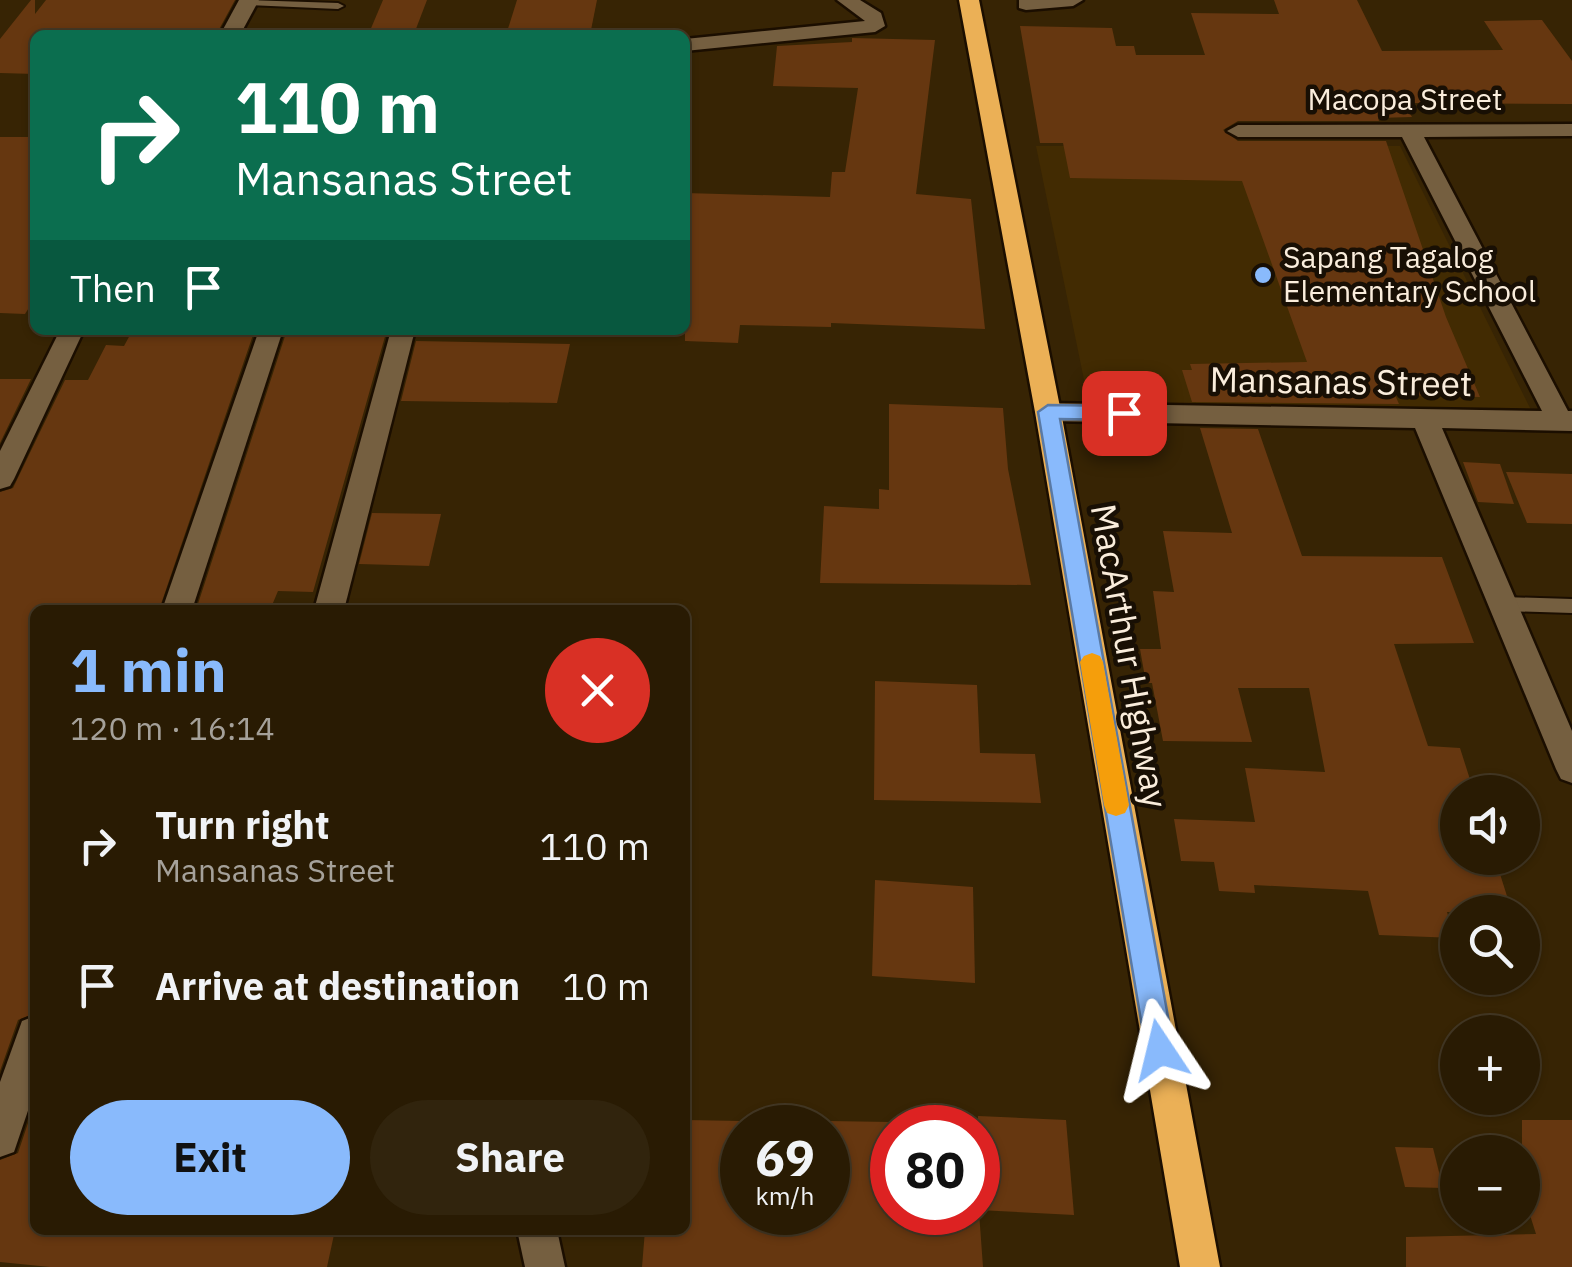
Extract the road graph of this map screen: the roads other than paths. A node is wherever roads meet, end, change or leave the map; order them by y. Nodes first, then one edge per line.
1 (847, 0) edge
2 (970, 0) edge
3 (1073, 0) edge
4 (248, 1) edge
5 (1026, 4) dead end
6 (338, 6) dead end
7 (233, 30) edge
8 (690, 44) edge
9 (1410, 130) junction
10 (1572, 130) edge
11 (1238, 131) dead end
12 (70, 335) edge
13 (269, 335) edge
14 (402, 335) edge
15 (1048, 412) junction
16 (1425, 419) junction
17 (1566, 421) edge
18 (0, 479) edge
19 (1503, 604) junction
20 (179, 605) edge
21 (330, 605) edge
22 (1572, 606) edge
23 (1572, 769) edge
24 (30, 1049) edge
25 (0, 1138) edge
26 (538, 1235) edge
27 (545, 1267) edge
28 (1200, 1267) edge

1 - 8 street
2 - 15 highway, MacArthur Highway
3 - 5 street
4 - 6 lane
4 - 7 street
9 - 10 street, Macopa Street
9 - 11 street, Macopa Street
9 - 17 street
12 - 18 street
13 - 20 street
14 - 21 street
15 - 16 street, Mansanas Street
15 - 28 highway, MacArthur Highway
16 - 17 street, Mansanas Street
16 - 19 street
19 - 22 lane
19 - 23 street
24 - 25 street
26 - 27 street

